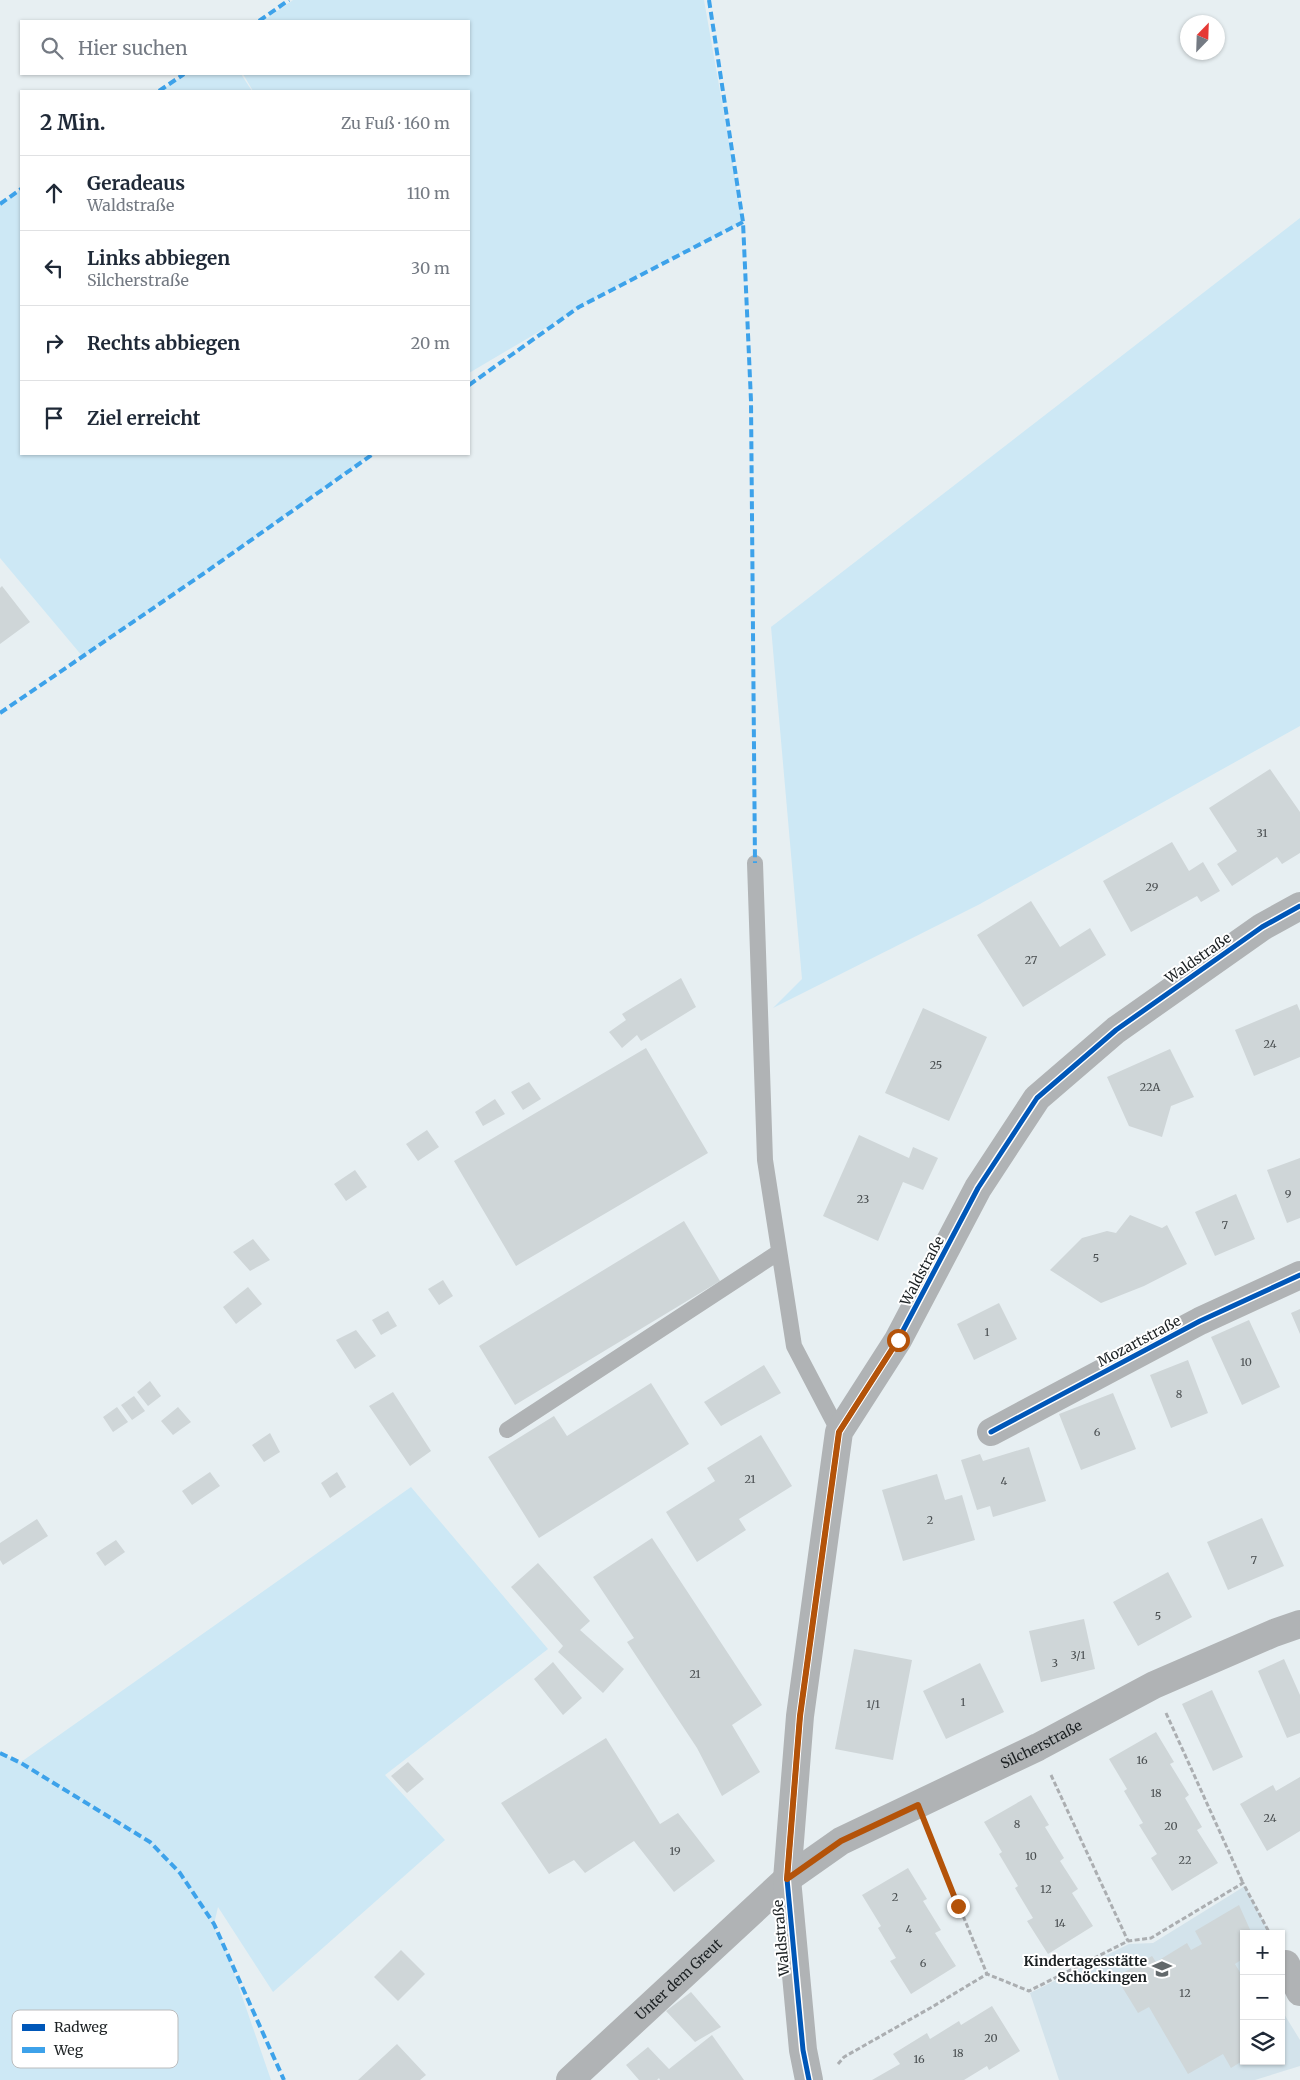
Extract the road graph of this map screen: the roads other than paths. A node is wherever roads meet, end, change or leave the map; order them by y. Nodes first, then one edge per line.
1 (755, 863) dead end
2 (1300, 906) edge
3 (779, 1252) junction
4 (1300, 1275) edge
5 (507, 1430) dead end
6 (839, 1432) junction
7 (991, 1432) dead end
8 (1300, 1624) edge
9 (787, 1879) junction
10 (1286, 1964) dead end
11 (1300, 1992) edge
12 (570, 2080) edge
13 (809, 2080) edge

1 - 3 lane
2 - 6 street, Waldstraße
3 - 5 lane
3 - 6 lane
4 - 7 street, Mozartstraße
6 - 9 street, Waldstraße
8 - 9 street, Silcherstraße
9 - 12 street, Unter dem Greut
9 - 13 street, Waldstraße
10 - 11 street

